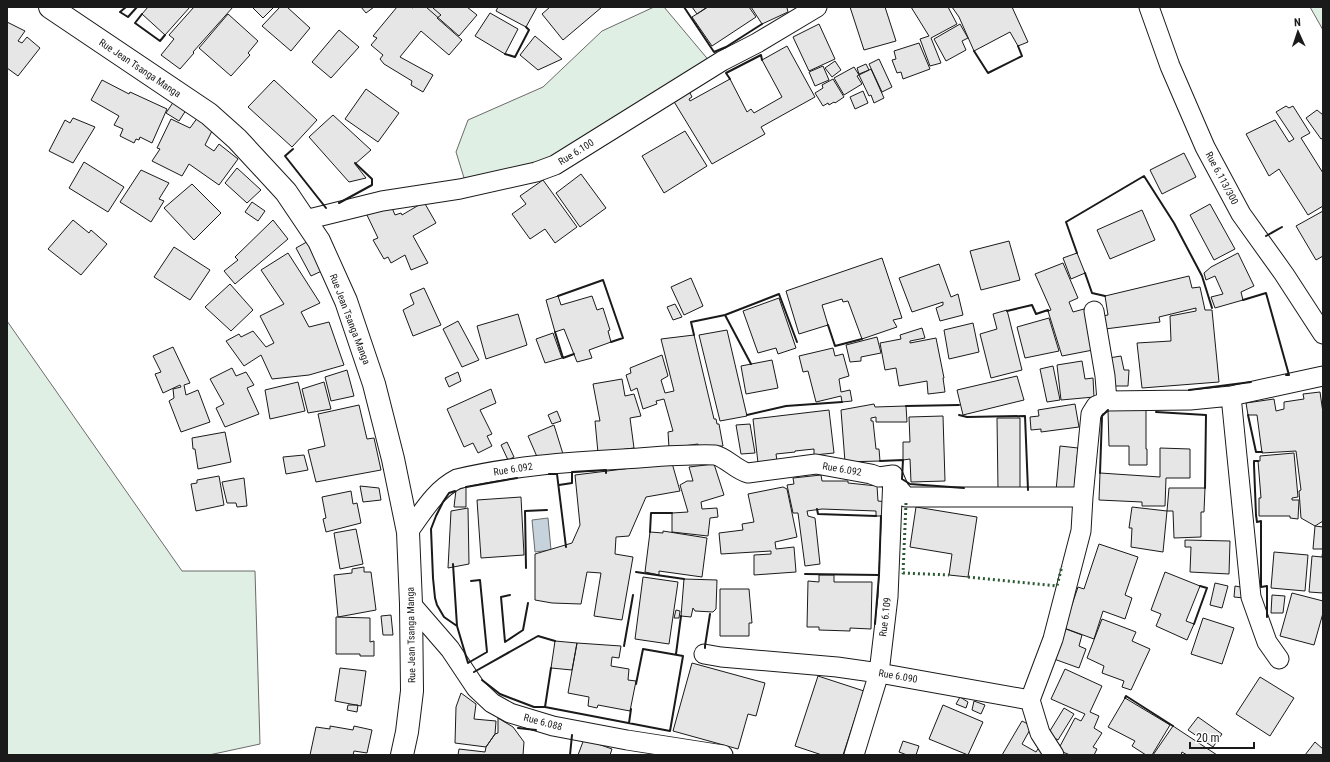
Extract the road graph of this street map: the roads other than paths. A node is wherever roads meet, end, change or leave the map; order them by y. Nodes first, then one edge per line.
1 (50, 7) edge
2 (817, 7) edge
3 (1149, 7) edge
4 (305, 220) junction
5 (1094, 311) dead end
6 (1323, 334) edge
7 (1323, 376) edge
8 (1231, 396) junction
9 (1107, 401) junction
10 (893, 475) junction
11 (1083, 497) junction
12 (408, 532) junction
13 (411, 604) junction
14 (704, 654) dead end
15 (1279, 659) dead end
16 (879, 673) junction
17 (1030, 700) junction
18 (402, 755) edge
19 (723, 755) edge
20 (854, 755) edge
21 (1054, 755) edge

1 - 4 street, Rue Jean Tsanga Manga
2 - 4 street, Rue 6.100
3 - 6 street, Rue 6.113/300
4 - 12 street, Rue Jean Tsanga Manga
5 - 9 street
7 - 8 street
8 - 9 street
8 - 15 street
9 - 11 street
10 - 11 street
10 - 12 street, Rue 6.092
10 - 16 street, Rue 6.109
11 - 17 street
12 - 13 street, Rue Jean Tsanga Manga
13 - 18 street, Rue Jean Tsanga Manga
13 - 19 street, Rue 6.088
14 - 16 street, Rue 6.090
16 - 17 street, Rue 6.090
16 - 20 street, Rue 6.109
17 - 21 street

